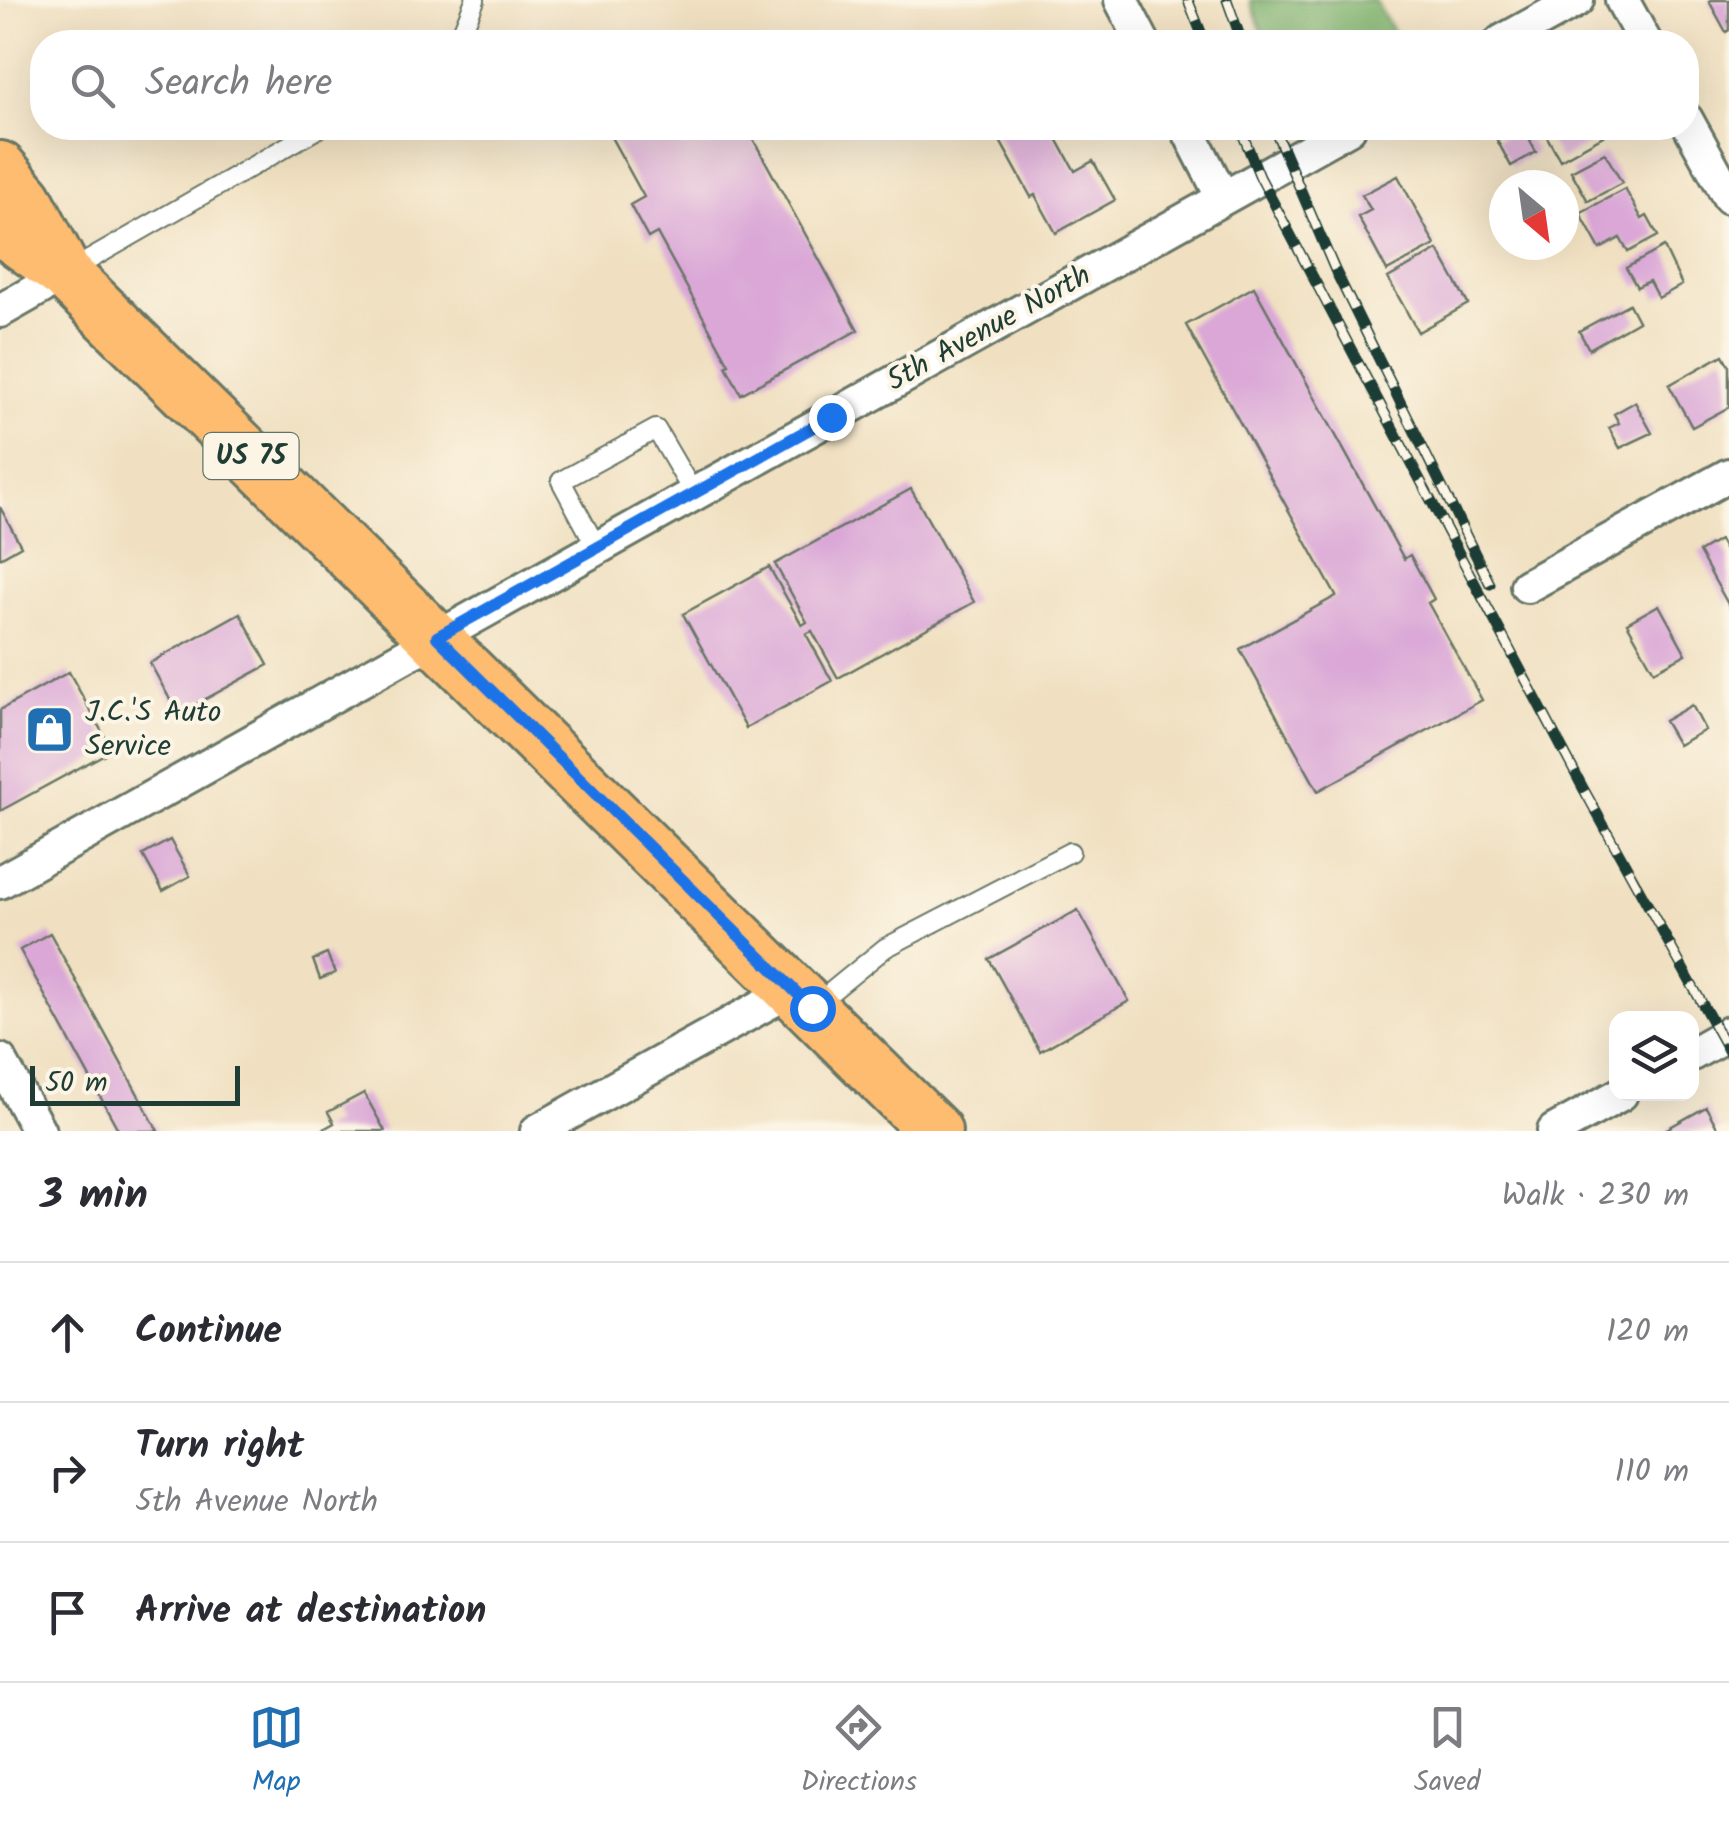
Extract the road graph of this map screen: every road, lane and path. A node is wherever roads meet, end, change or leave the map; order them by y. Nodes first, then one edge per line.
1 (475, 0) edge
2 (1121, 0) edge
3 (1577, 0) edge
4 (1622, 0) edge
5 (463, 30) edge
6 (1137, 30) edge
7 (1523, 30) edge
8 (1638, 30) edge
9 (298, 140) edge
10 (1193, 140) edge
11 (1327, 140) edge
12 (1698, 140) edge
13 (0, 168) edge
14 (1729, 197) edge
15 (1223, 198) junction
16 (0, 228) edge
17 (66, 274) junction
18 (0, 312) edge
19 (1729, 475) edge
20 (694, 494) junction
21 (597, 548) junction
22 (1527, 586) dead end
23 (437, 637) junction
24 (1070, 852) dead end
25 (0, 882) edge
26 (803, 998) junction
27 (1729, 1033) edge
28 (1699, 1050) edge
29 (0, 1060) edge
30 (1609, 1101) edge
31 (39, 1131) edge
32 (537, 1131) edge
33 (935, 1131) edge
34 (1554, 1131) edge

1 - 5 lane
2 - 6 street
3 - 7 street
4 - 8 street
9 - 17 lane
10 - 15 street
11 - 15 street, 5th Avenue North
12 - 14 street
13 - 17 main road, US 75
15 - 20 street, 5th Avenue North
16 - 17 main road, US 75
17 - 18 street
17 - 23 main road, US 75
19 - 22 street
20 - 21 street, 5th Avenue North
20 - 21 lane
21 - 23 street, 5th Avenue North
23 - 25 street, 5th Avenue North
23 - 26 main road, US 75
24 - 26 lane
26 - 32 street
26 - 33 main road, US 75
27 - 28 street
29 - 31 street
30 - 34 street

